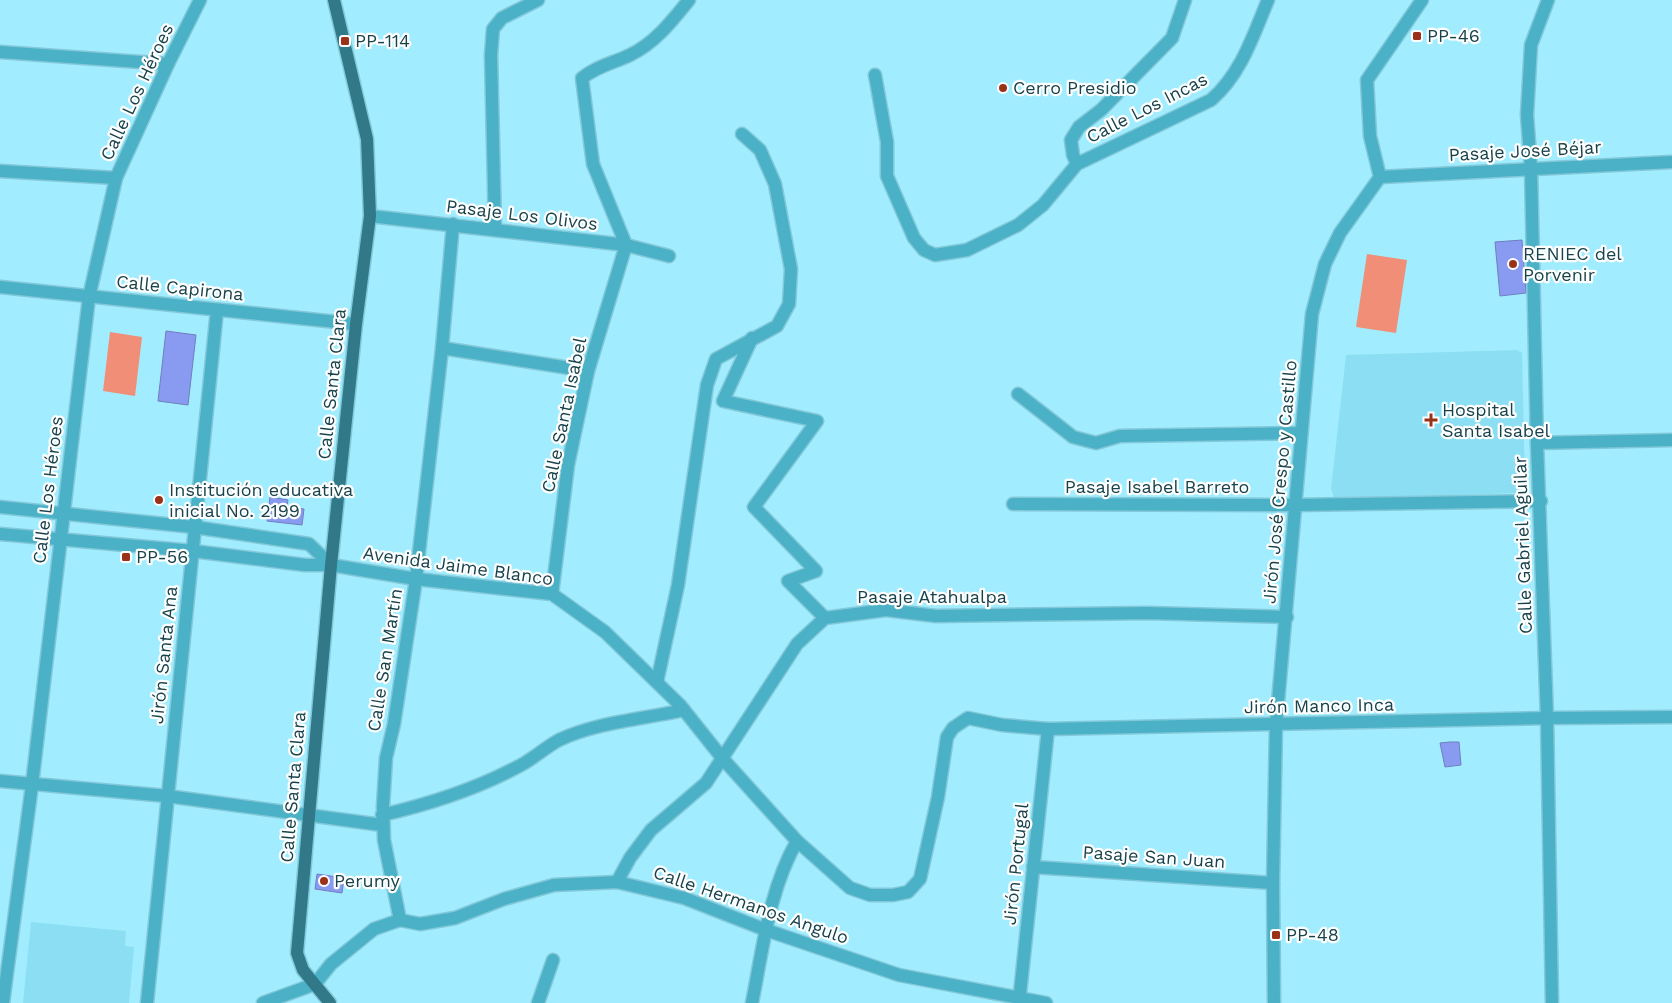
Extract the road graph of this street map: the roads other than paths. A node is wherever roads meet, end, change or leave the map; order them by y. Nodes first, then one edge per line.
1 (200, 0) edge
2 (334, 0) edge
3 (538, 0) edge
4 (689, 0) edge
5 (1185, 0) edge
6 (1268, 0) edge
7 (1422, 0) edge
8 (1548, 0) edge
9 (0, 52) edge
10 (168, 64) junction
11 (875, 75) dead end
12 (742, 134) dead end
13 (1672, 162) edge
14 (1077, 164) junction
15 (1531, 169) junction
16 (0, 171) edge
17 (1380, 176) junction
18 (116, 178) junction
19 (370, 216) junction
20 (453, 224) junction
21 (495, 230) junction
22 (626, 245) junction
23 (668, 256) dead end
24 (0, 287) edge
25 (90, 297) junction
26 (217, 310) junction
27 (356, 324) junction
28 (752, 338) junction
29 (442, 348) junction
30 (588, 371) junction
31 (1018, 394) dead end
32 (1300, 433) junction
33 (1672, 440) edge
34 (1537, 443) junction
35 (1541, 501) junction
36 (1013, 504) dead end
37 (1296, 505) junction
38 (0, 507) edge
39 (63, 513) junction
40 (194, 527) junction
41 (0, 534) edge
42 (60, 539) junction
43 (192, 551) junction
44 (331, 565) junction
45 (416, 579) junction
46 (552, 594) junction
47 (1287, 617) junction
48 (825, 618) junction
49 (657, 682) junction
50 (684, 710) junction
51 (1672, 717) edge
52 (968, 718) joint
53 (1547, 718) junction
54 (1276, 724) junction
55 (1048, 729) junction
56 (723, 759) junction
57 (0, 781) edge
58 (32, 784) junction
59 (167, 796) junction
60 (308, 816) junction
61 (382, 820) junction
62 (797, 841) junction
63 (1033, 866) junction
64 (617, 882) junction
65 (1273, 883) junction
66 (400, 920) junction
67 (766, 930) junction
68 (553, 960) dead end
69 (315, 984) junction
70 (1019, 1001) edge
71 (3, 1003) edge
72 (147, 1003) edge
73 (262, 1003) edge
74 (330, 1003) edge
75 (538, 1003) edge
76 (752, 1003) edge
77 (1046, 1003) edge
78 (1274, 1003) edge
79 (1552, 1003) edge

1 - 10 street, Calle Los Héroes
2 - 19 main road, Calle Santa Clara
3 - 21 street
4 - 22 street
5 - 14 street
6 - 14 street, Calle Los Incas
7 - 17 street
8 - 15 street, Calle Gabriel Aguilar
9 - 10 street
10 - 18 street, Calle Los Héroes
11 - 14 street
12 - 28 street
13 - 15 street, Pasaje José Béjar
15 - 17 street, Pasaje José Béjar
15 - 34 street, Calle Gabriel Aguilar
16 - 18 street
17 - 32 street, Jirón José Crespo y Castillo
18 - 25 street, Calle Los Héroes
19 - 20 street, Pasaje Los Olivos
19 - 27 main road, Calle Santa Clara
20 - 21 street, Pasaje Los Olivos
20 - 29 street, Calle San Martín
21 - 22 street, Pasaje Los Olivos
22 - 23 street, Pasaje Los Olivos
22 - 30 street, Calle Santa Isabel
24 - 25 street, Calle Capirona
25 - 26 street, Calle Capirona
25 - 39 street, Calle Los Héroes
26 - 27 street, Calle Capirona
26 - 40 street, Jirón Santa Ana
27 - 44 main road, Calle Santa Clara
28 - 48 street
28 - 49 street
29 - 30 street
29 - 45 street, Calle San Martín
30 - 46 street, Calle Santa Isabel
31 - 32 street
32 - 37 street, Jirón José Crespo y Castillo
33 - 34 street
34 - 35 street, Calle Gabriel Aguilar
35 - 37 street, Pasaje Isabel Barreto
35 - 53 street, Calle Gabriel Aguilar
36 - 37 street, Pasaje Isabel Barreto
37 - 47 street, Jirón José Crespo y Castillo
38 - 39 street
39 - 40 street
39 - 42 street, Calle Los Héroes
40 - 43 street, Jirón Santa Ana
40 - 44 street
41 - 42 street, Avenida Jaime Blanco
42 - 43 street, Avenida Jaime Blanco
42 - 58 street, Calle Los Héroes
43 - 44 street, Avenida Jaime Blanco
43 - 59 street, Jirón Santa Ana
44 - 45 street, Avenida Jaime Blanco
44 - 60 main road, Calle Santa Clara
45 - 46 street, Avenida Jaime Blanco
45 - 61 street, Calle San Martín
46 - 49 street, Avenida Jaime Blanco
47 - 48 street, Pasaje Atahualpa
47 - 54 street, Jirón José Crespo y Castillo
48 - 56 street
49 - 50 street, Avenida Jaime Blanco
50 - 56 street, Avenida Jaime Blanco
50 - 61 street
51 - 53 street, Jirón Manco Inca
52 - 55 street, Jirón Manco Inca
52 - 62 street, Avenida Jaime Blanco
53 - 54 street, Jirón Manco Inca
53 - 79 street, Calle Gabriel Aguilar
54 - 55 street, Jirón Manco Inca
54 - 65 street, Jirón José Crespo y Castillo
55 - 63 street, Jirón Portugal
56 - 62 street, Avenida Jaime Blanco
56 - 64 street
57 - 58 street
58 - 59 street
58 - 71 street, Calle Los Héroes
59 - 60 street
59 - 72 street, Jirón Santa Ana
60 - 61 street
60 - 69 main road, Calle Santa Clara
61 - 66 street, Calle San Martín
62 - 67 street
63 - 65 street, Pasaje San Juan
63 - 70 street, Jirón Portugal
64 - 66 street, Calle Hermanos Angulo
64 - 67 street, Calle Hermanos Angulo
65 - 78 street, Jirón José Crespo y Castillo
66 - 69 street, Calle Hermanos Angulo
67 - 70 street, Calle Hermanos Angulo
67 - 76 street
68 - 75 street
69 - 73 street
69 - 74 main road
70 - 77 street, Calle Hermanos Angulo

